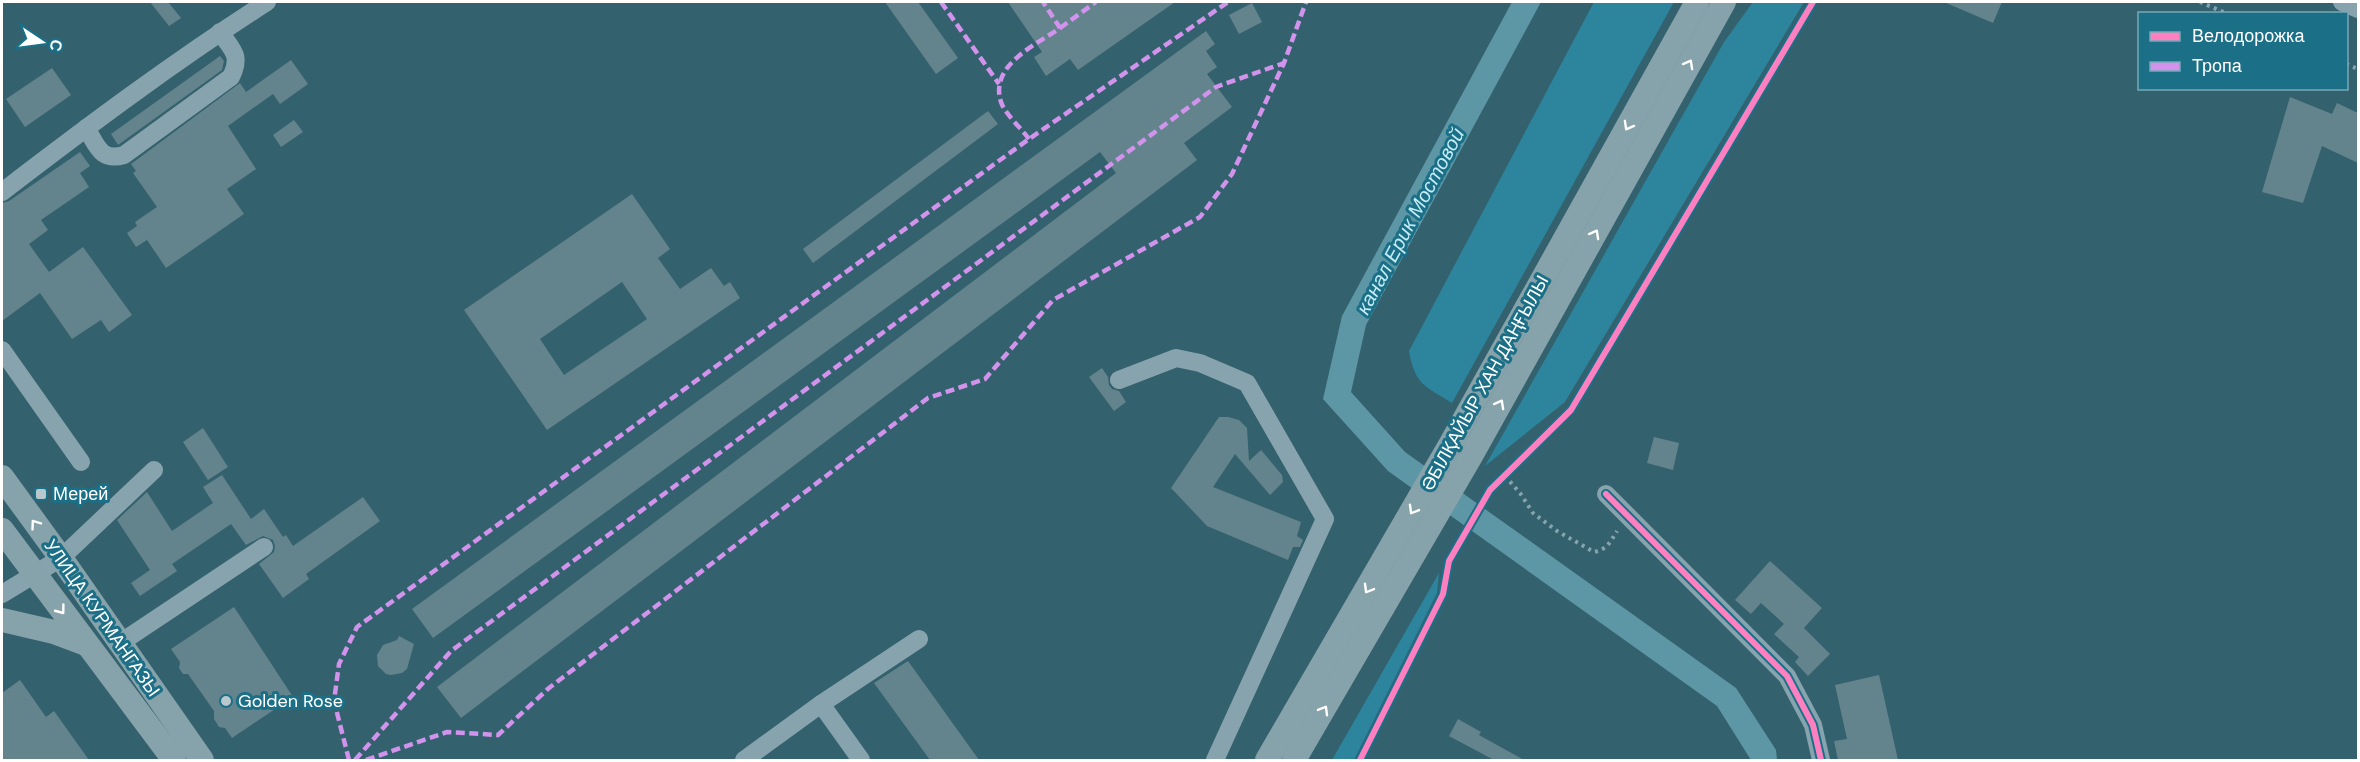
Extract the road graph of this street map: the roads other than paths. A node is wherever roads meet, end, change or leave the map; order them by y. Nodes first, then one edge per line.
1 (267, 2) edge
2 (1697, 2) edge
3 (1724, 2) edge
4 (2342, 2) edge
5 (2358, 9) edge
6 (220, 32) junction
7 (86, 128) junction
8 (2, 192) edge
9 (2, 350) edge
10 (1119, 380) dead end
11 (1461, 450) junction
12 (81, 462) dead end
13 (154, 470) dead end
14 (2, 477) edge
15 (1606, 494) dead end
16 (2, 530) edge
17 (1408, 543) junction
18 (264, 547) dead end
19 (61, 558) junction
20 (34, 574) junction
21 (2, 594) edge
22 (2, 620) edge
23 (919, 639) dead end
24 (86, 644) junction
25 (120, 644) junction
26 (821, 704) junction
27 (170, 716) junction
28 (151, 730) junction
29 (174, 760) edge
30 (202, 760) edge
31 (744, 760) edge
32 (861, 760) edge
33 (1215, 760) edge
34 (1267, 760) edge
35 (1294, 760) edge
36 (1821, 760) edge

1 - 6 street
2 -> 11 main road, ӘБІЛҚАЙЫР ХАН ДАҢҒЫЛЫ
11 -> 3 main road, ӘБІЛҚАЙЫР ХАН ДАҢҒЫЛЫ
4 - 5 street
6 - 7 street
6 - 7 street
7 - 8 street
9 - 12 street
10 - 33 street
11 - 17 main road, ӘБІЛҚАЙЫР ХАН ДАҢҒЫЛЫ
13 - 19 street
19 -> 14 main road, УЛИЦА КУРМАНГАЗЫ
15 - 36 street
16 - 20 main road, УЛИЦА КУРМАНГАЗЫ
17 -> 34 main road, ӘБІЛҚАЙЫР ХАН ДАҢҒЫЛЫ
35 -> 17 main road, ӘБІЛҚАЙЫР ХАН ДАҢҒЫЛЫ
18 - 25 street
19 - 20 street
19 - 25 main road, УЛИЦА КУРМАНГАЗЫ
20 - 21 street
20 -> 24 main road, УЛИЦА КУРМАНГАЗЫ
22 - 24 main road
23 - 26 street
24 - 28 main road, УЛИЦА КУРМАНГАЗЫ
25 - 27 main road, УЛИЦА КУРМАНГАЗЫ
26 - 31 street
26 - 32 street
27 - 28 main road
27 - 30 main road, УЛИЦА КУРМАНГАЗЫ
28 - 29 main road, УЛИЦА КУРМАНГАЗЫ

